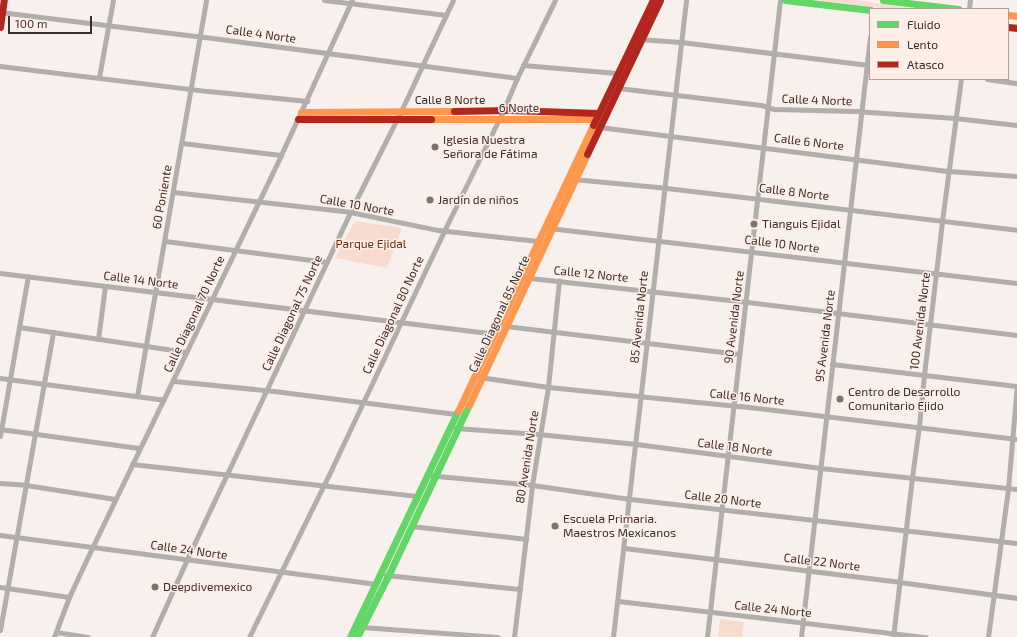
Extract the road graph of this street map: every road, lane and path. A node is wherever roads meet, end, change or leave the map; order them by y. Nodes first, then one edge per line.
1 (4, 0) edge
2 (113, 0) edge
3 (206, 0) edge
4 (324, 0) edge
5 (453, 0) edge
6 (555, 0) edge
7 (652, 0) edge
8 (660, 0) edge
9 (686, 0) edge
10 (780, 0) edge
11 (785, 0) edge
12 (883, 0) edge
13 (351, 2) edge
14 (918, 7) edge
15 (931, 8) edge
16 (869, 10) edge
17 (1, 12) edge
18 (446, 15) junction
19 (109, 25) junction
20 (0, 27) edge
21 (200, 36) junction
22 (638, 39) junction
23 (681, 42) junction
24 (869, 50) edge
25 (773, 53) junction
26 (327, 54) junction
27 (523, 65) junction
28 (868, 65) edge
29 (0, 66) edge
30 (423, 66) junction
31 (617, 73) junction
32 (99, 77) junction
33 (517, 78) junction
34 (961, 80) edge
35 (994, 80) edge
36 (1017, 83) edge
37 (618, 88) junction
38 (191, 89) junction
39 (675, 95) junction
40 (307, 101) junction
41 (767, 107) junction
42 (401, 111) junction
43 (503, 111) junction
44 (861, 112) junction
45 (300, 116) junction
46 (597, 116) junction
47 (955, 118) junction
48 (397, 119) junction
49 (498, 119) junction
50 (1017, 126) edge
51 (599, 127) junction
52 (670, 136) junction
53 (182, 143) junction
54 (763, 147) junction
55 (281, 155) junction
56 (856, 158) junction
57 (949, 171) junction
58 (1017, 176) edge
59 (571, 179) junction
60 (664, 188) junction
61 (173, 192) junction
62 (758, 199) junction
63 (259, 201) junction
64 (850, 210) junction
65 (350, 212) junction
66 (942, 221) junction
67 (548, 228) junction
68 (1017, 230) edge
69 (444, 231) junction
70 (657, 240) junction
71 (165, 241) junction
72 (538, 241) junction
73 (236, 249) junction
74 (751, 250) junction
75 (327, 262) junction
76 (844, 262) junction
77 (0, 273) edge
78 (936, 273) junction
79 (28, 276) junction
80 (524, 277) junction
81 (559, 281) junction
82 (1017, 283) edge
83 (105, 286) junction
84 (652, 291) junction
85 (155, 292) junction
86 (212, 300) junction
87 (746, 302) junction
88 (304, 311) junction
89 (838, 313) junction
90 (401, 323) junction
91 (930, 324) junction
92 (505, 326) junction
93 (19, 327) junction
94 (53, 332) junction
95 (554, 333) junction
96 (494, 334) junction
97 (1017, 335) edge
98 (98, 339) junction
99 (646, 342) junction
100 (146, 346) junction
101 (186, 352) junction
102 (739, 354) junction
103 (832, 364) junction
104 (924, 375) junction
105 (478, 376) junction
106 (0, 378) edge
107 (10, 380) junction
108 (174, 381) junction
109 (44, 384) junction
110 (1017, 386) edge
111 (548, 387) junction
112 (266, 390) junction
113 (137, 396) junction
114 (641, 396) junction
115 (164, 400) junction
116 (363, 403) junction
117 (734, 405) junction
118 (456, 414) junction
119 (826, 416) junction
120 (920, 426) junction
121 (450, 427) junction
122 (1, 429) edge
123 (458, 429) junction
124 (35, 433) junction
125 (541, 435) junction
126 (0, 436) edge
127 (1011, 438) junction
128 (1017, 438) edge
129 (636, 444) junction
130 (139, 448) junction
131 (728, 457) junction
132 (132, 464) junction
133 (820, 468) junction
134 (227, 474) junction
135 (427, 475) junction
136 (435, 477) junction
137 (912, 477) junction
138 (0, 483) edge
139 (26, 485) junction
140 (532, 485) junction
141 (323, 486) junction
142 (1008, 489) junction
143 (1017, 490) edge
144 (416, 496) junction
145 (115, 499) junction
146 (630, 499) junction
147 (721, 509) junction
148 (814, 520) junction
149 (411, 526) junction
150 (905, 531) junction
151 (0, 535) edge
152 (16, 537) junction
153 (526, 539) junction
154 (1000, 542) junction
155 (1017, 544) edge
156 (92, 548) junction
157 (624, 548) junction
158 (187, 559) junction
159 (716, 560) junction
160 (809, 571) junction
161 (281, 572) junction
162 (380, 575) junction
163 (388, 576) junction
164 (899, 582) junction
165 (375, 584) junction
166 (0, 587) edge
167 (8, 588) junction
168 (520, 589) junction
169 (993, 596) junction
170 (69, 597) junction
171 (1017, 598) edge
172 (618, 601) junction
173 (710, 611) junction
174 (803, 622) junction
175 (362, 628) junction
176 (0, 630) edge
177 (424, 631) junction
178 (55, 635) edge
179 (893, 635) edge
180 (88, 637) edge
181 (152, 637) edge
182 (249, 637) edge
183 (350, 637) edge
184 (357, 637) edge
185 (423, 637) edge
186 (498, 637) edge
187 (514, 637) edge
188 (613, 637) edge
189 (707, 637) edge
190 (801, 637) edge
191 (926, 637) edge
192 (988, 637) edge

1 - 17 main road
2 - 19 street
3 - 21 street, 60 Poniente
4 - 13 street
5 - 18 street, Calle Diagonal 75 Norte
6 - 27 street, Calle Diagonal 80 Norte
7 - 22 main road, Calle Diagonal 85 Norte
8 - 22 main road, Calle Diagonal 85 Norte
9 - 23 street, 85 Avenida Norte
10 - 25 street, 90 Avenida Norte
11 - 16 main road
12 - 14 main road
13 - 18 street
13 - 26 street, Calle Diagonal 70 Norte
14 - 15 main road
17 - 19 street, Calle 4 Norte
17 - 20 main road
18 - 30 street, Calle Diagonal 75 Norte
19 - 21 street, Calle 4 Norte
19 - 32 street
21 - 26 street, Calle 4 Norte
21 - 38 street, 60 Poniente
22 - 23 street
22 - 31 main road, Calle Diagonal 85 Norte
22 - 37 main road, Calle Diagonal 85 Norte
23 - 25 street
23 - 39 street, 85 Avenida Norte
24 - 28 street, 95 Avenida Norte
25 - 28 street
25 - 41 street, 90 Avenida Norte
26 - 30 street, Calle 4 Norte
26 - 40 street, Calle Diagonal 70 Norte
27 - 31 street
27 - 33 street, Calle Diagonal 80 Norte
28 - 44 street, 95 Avenida Norte
29 - 32 street
30 - 33 street, Calle 4 Norte
30 - 42 street, Calle Diagonal 75 Norte
31 - 46 main road, Calle Diagonal 85 Norte
32 - 38 street
33 - 43 street, Calle Diagonal 80 Norte
34 - 47 street, 100 Avenida Norte
35 - 36 street
37 - 39 street, Calle 4 Norte
37 - 51 main road, Calle Diagonal 85 Norte
38 - 40 street
38 - 53 street, 60 Poniente
39 - 41 street, Calle 4 Norte
39 - 52 street, 85 Avenida Norte
40 - 45 street, Calle Diagonal 70 Norte
41 - 44 street, Calle 4 Norte
41 - 54 street, 90 Avenida Norte
42 - 43 main road, Calle 8 Norte
42 - 45 main road, Calle 8 Norte
42 - 48 street, Calle Diagonal 75 Norte
43 - 46 main road, Calle 8 Norte
43 - 49 street, Calle Diagonal 80 Norte
44 - 47 street, Calle 4 Norte
44 - 56 street, 95 Avenida Norte
45 - 48 main road, 6 Norte
45 - 55 street, Calle Diagonal 70 Norte
46 - 49 main road, 6 Norte
46 - 59 main road, Calle Diagonal 85 Norte
47 - 50 street, Calle 4 Norte
47 - 57 street, 100 Avenida Norte
48 - 49 main road, 6 Norte
48 - 65 street, Calle Diagonal 75 Norte
49 - 69 street, Calle Diagonal 80 Norte
51 - 52 street, Calle 6 Norte
51 - 59 main road, Calle Diagonal 85 Norte
52 - 54 street, Calle 6 Norte
52 - 60 street, 85 Avenida Norte
53 - 55 street
53 - 61 street, 60 Poniente
54 - 56 street, Calle 6 Norte
54 - 62 street, 90 Avenida Norte
55 - 63 street, Calle Diagonal 70 Norte
56 - 57 street, Calle 6 Norte
56 - 64 street, 95 Avenida Norte
57 - 58 street, Calle 6 Norte
57 - 66 street, 100 Avenida Norte
59 - 60 street, Calle 8 Norte
59 - 67 main road, Calle Diagonal 85 Norte
60 - 62 street, Calle 8 Norte
60 - 70 street, 85 Avenida Norte
61 - 63 street, Calle 10 Norte
61 - 71 street, 60 Poniente
62 - 64 street, Calle 8 Norte
62 - 74 street, 90 Avenida Norte
63 - 65 street, Calle 10 Norte
63 - 73 street, Calle Diagonal 70 Norte
64 - 66 street, Calle 8 Norte
64 - 76 street, 95 Avenida Norte
65 - 69 street, Calle 10 Norte
65 - 75 street, Calle Diagonal 75 Norte
66 - 68 street, Calle 8 Norte
66 - 78 street, 100 Avenida Norte
67 - 70 street, Calle 10 Norte
67 - 72 main road, Calle Diagonal 85 Norte
67 - 80 main road, Calle Diagonal 85 Norte
69 - 72 street, Calle 10 Norte
69 - 90 street, Calle Diagonal 80 Norte
70 - 74 street, Calle 10 Norte
70 - 84 street, 85 Avenida Norte
71 - 73 street
71 - 85 street, 60 Poniente
72 - 80 main road, Calle Diagonal 85 Norte
73 - 75 street
73 - 86 street, Calle Diagonal 70 Norte
74 - 76 street, Calle 10 Norte
74 - 87 street, 90 Avenida Norte
75 - 88 street, Calle Diagonal 75 Norte
76 - 78 street, Calle 10 Norte
76 - 89 street, 95 Avenida Norte
77 - 79 street, Calle 14 Norte
78 - 82 street, Calle 10 Norte
78 - 91 street, 100 Avenida Norte
79 - 83 street, Calle 14 Norte
79 - 93 street
80 - 81 street, Calle 12 Norte
80 - 92 main road, Calle Diagonal 85 Norte
80 - 96 main road, Calle Diagonal 85 Norte
81 - 84 street, Calle 12 Norte
81 - 95 street, 80 Avenida Norte
83 - 85 street, Calle 14 Norte
83 - 98 street
84 - 87 street, Calle 12 Norte
84 - 99 street, 85 Avenida Norte
85 - 86 street, Calle 14 Norte
85 - 100 street, 60 Poniente
86 - 88 street, Calle 14 Norte
86 - 101 street, Calle Diagonal 70 Norte
87 - 89 street, Calle 12 Norte
87 - 102 street, 90 Avenida Norte
88 - 90 street, Calle 14 Norte
88 - 112 street, Calle Diagonal 75 Norte
89 - 91 street, Calle 12 Norte
89 - 103 street, 95 Avenida Norte
90 - 96 street, Calle 14 Norte
90 - 116 street, Calle Diagonal 80 Norte
91 - 97 street, Calle 12 Norte
91 - 104 street, 100 Avenida Norte
92 - 95 street
92 - 105 main road, Calle Diagonal 85 Norte
93 - 94 street
93 - 107 street
94 - 98 street
94 - 109 street
95 - 99 street
95 - 111 street, 80 Avenida Norte
96 - 105 main road, Calle Diagonal 85 Norte
98 - 100 street
99 - 102 street
99 - 114 street, 85 Avenida Norte
100 - 101 street
100 - 113 street, 60 Poniente
101 - 108 street, Calle Diagonal 70 Norte
102 - 117 street, 90 Avenida Norte
103 - 104 street
103 - 119 street, 95 Avenida Norte
104 - 110 street
104 - 120 street, 100 Avenida Norte
105 - 111 street, Calle 16 Norte
105 - 118 main road, Calle Diagonal 85 Norte
105 - 123 main road, Calle Diagonal 85 Norte
106 - 107 street
107 - 109 street
107 - 122 street
108 - 112 street
108 - 115 street, Calle Diagonal 70 Norte
109 - 113 street
109 - 124 street
110 - 127 street
111 - 114 street, Calle 16 Norte
111 - 125 street, 80 Avenida Norte
112 - 116 street
112 - 134 street, Calle Diagonal 75 Norte
113 - 115 street
114 - 117 street, Calle 16 Norte
114 - 129 street, 85 Avenida Norte
115 - 130 street, Calle Diagonal 70 Norte
116 - 118 street
116 - 141 street, Calle Diagonal 80 Norte
117 - 119 street, Calle 16 Norte
117 - 131 street, 90 Avenida Norte
118 - 121 main road, Calle Diagonal 85 Norte
119 - 120 street, Calle 16 Norte
119 - 133 street, 95 Avenida Norte
120 - 127 street, Calle 16 Norte
120 - 137 street, 100 Avenida Norte
121 - 123 street, Calle 18 Norte
121 - 135 main road, Calle Diagonal 85 Norte
122 - 124 street
122 - 126 street
123 - 125 street, Calle 18 Norte
123 - 136 main road, Calle Diagonal 85 Norte
124 - 130 street
124 - 139 street
125 - 129 street, Calle 18 Norte
125 - 140 street, 80 Avenida Norte
127 - 128 street, Calle 16 Norte
127 - 142 street
129 - 131 street, Calle 18 Norte
129 - 146 street, 85 Avenida Norte
130 - 132 street, Calle Diagonal 70 Norte
131 - 133 street, Calle 18 Norte
131 - 147 street, 90 Avenida Norte
132 - 134 street
132 - 145 street, Calle Diagonal 70 Norte
133 - 137 street, Calle 18 Norte
133 - 148 street, 95 Avenida Norte
134 - 141 street
134 - 158 street, Calle Diagonal 75 Norte
135 - 136 street, Calle 20 Norte
135 - 144 main road, Calle Diagonal 85 Norte
136 - 140 street, Calle 20 Norte
136 - 149 main road, Calle Diagonal 85 Norte
137 - 142 street, Calle 18 Norte
137 - 150 street, 100 Avenida Norte
138 - 139 street
139 - 145 street
139 - 152 street
140 - 146 street, Calle 20 Norte
140 - 153 street, 80 Avenida Norte
141 - 144 street
141 - 161 street, Calle Diagonal 80 Norte
142 - 143 street, Calle 18 Norte
142 - 154 street
144 - 162 main road, Calle Diagonal 85 Norte
145 - 156 street, Calle Diagonal 70 Norte
146 - 147 street, Calle 20 Norte
146 - 157 street, 85 Avenida Norte
147 - 148 street, Calle 20 Norte
147 - 159 street, 90 Avenida Norte
148 - 150 street, Calle 20 Norte
148 - 160 street, 95 Avenida Norte
149 - 153 street
149 - 163 main road, Calle Diagonal 85 Norte
150 - 154 street, Calle 20 Norte
150 - 164 street, 100 Avenida Norte
151 - 152 street, Calle 24 Norte
152 - 156 street, Calle 24 Norte
152 - 167 street
153 - 168 street, 80 Avenida Norte
154 - 155 street, Calle 20 Norte
154 - 169 street
156 - 158 street, Calle 24 Norte
156 - 170 street, Calle Diagonal 70 Norte
157 - 159 street, Calle 22 Norte
157 - 172 street, 85 Avenida Norte
158 - 161 street, Calle 24 Norte
158 - 181 street, Calle Diagonal 75 Norte
159 - 160 street, Calle 22 Norte
159 - 173 street, 90 Avenida Norte
160 - 164 street, Calle 22 Norte
160 - 174 street, 95 Avenida Norte
161 - 165 street, Calle 24 Norte
161 - 182 street, Calle Diagonal 80 Norte
162 - 163 street
162 - 165 main road, Calle Diagonal 85 Norte
163 - 168 street
163 - 175 main road, Calle Diagonal 85 Norte
164 - 169 street, Calle 22 Norte
164 - 179 street, 100 Avenida Norte
165 - 183 main road, Calle Diagonal 85 Norte
166 - 167 street
167 - 170 street
167 - 176 street
168 - 187 street, 80 Avenida Norte
169 - 171 street, Calle 22 Norte
169 - 192 street
170 - 178 street, Calle Diagonal 70 Norte
172 - 173 street, Calle 24 Norte
172 - 188 street, 85 Avenida Norte
173 - 174 street, Calle 24 Norte
173 - 189 street, 90 Avenida Norte
174 - 179 street, Calle 24 Norte
174 - 190 street, 95 Avenida Norte
175 - 177 street
175 - 184 main road, Calle Diagonal 85 Norte
177 - 185 street
177 - 186 street
178 - 180 street
179 - 191 street, Calle 24 Norte

